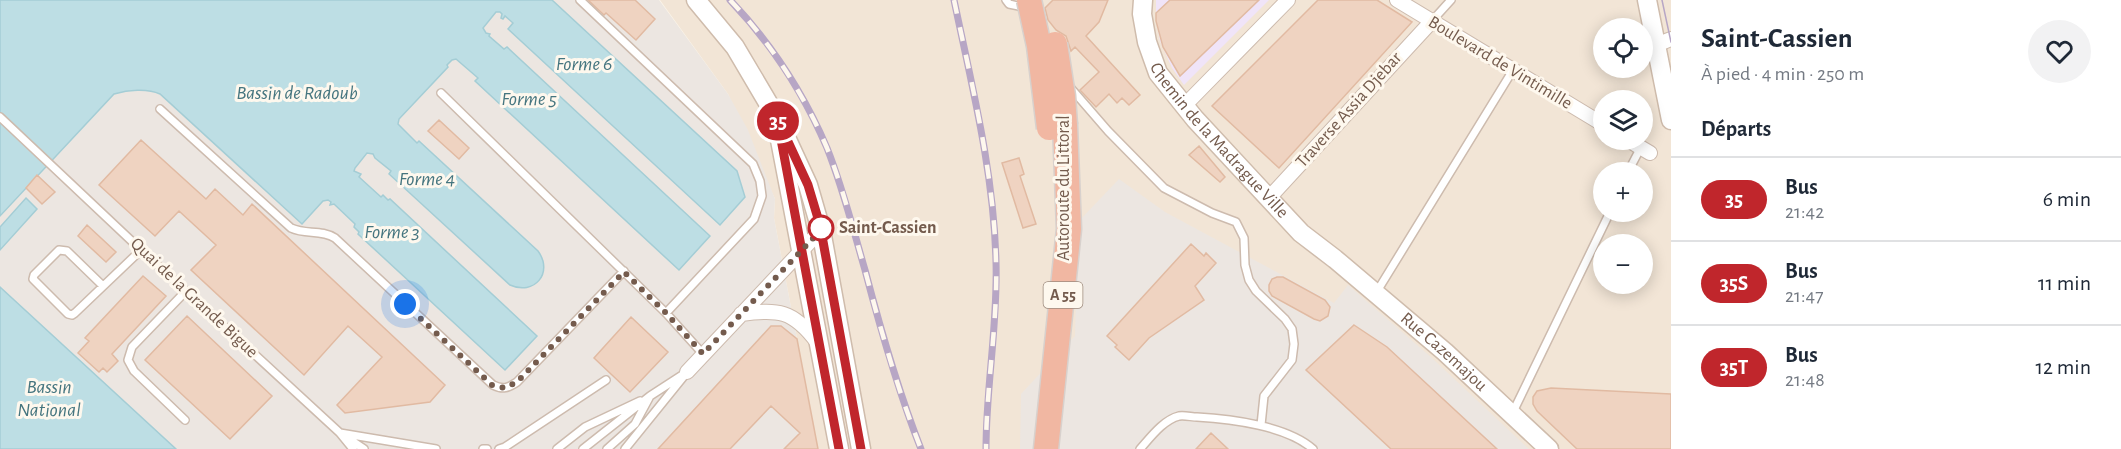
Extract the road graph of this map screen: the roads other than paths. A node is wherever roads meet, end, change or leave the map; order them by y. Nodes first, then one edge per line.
1 (580, 0) edge
2 (696, 0) edge
3 (1006, 0) edge
4 (1143, 0) edge
5 (1288, 0) edge
6 (1397, 0) edge
7 (1451, 0) edge
8 (1647, 0) edge
9 (1032, 2) edge
10 (1431, 21) junction
11 (1663, 42) edge
12 (1513, 70) junction
13 (441, 93) dead end
14 (1184, 106) junction
15 (160, 109) dead end
16 (0, 117) edge
17 (777, 118) junction
18 (1593, 118) edge
19 (1671, 120) edge
20 (1646, 150) edge
21 (1637, 162) edge
22 (1268, 199) junction
23 (1605, 222) edge
24 (821, 230) junction
25 (141, 250) junction
26 (801, 250) junction
27 (1335, 259) joint
28 (624, 272) junction
29 (103, 286) junction
30 (186, 291) junction
31 (1376, 293) junction
32 (666, 313) junction
33 (741, 314) junction
34 (819, 344) junction
35 (703, 354) junction
36 (687, 372) junction
37 (606, 380) dead end
38 (650, 396) junction
39 (1511, 414) junction
40 (185, 420) dead end
41 (1261, 425) junction
42 (340, 433) junction
43 (353, 449) edge
44 (364, 449) edge
45 (436, 449) edge
46 (499, 449) edge
47 (557, 449) edge
48 (583, 449) edge
49 (607, 449) edge
50 (626, 449) edge
51 (839, 449) edge
52 (861, 449) edge
53 (1031, 449) edge
54 (1046, 449) edge
55 (1140, 449) edge
56 (1314, 449) edge
57 (1549, 449) edge

1 - 32 lane
2 - 17 street
3 - 9 lane
4 - 14 street, Chemin de la Madrague Ville
5 - 14 street
6 - 10 street, Boulevard de Vintimille
7 - 10 lane
8 - 11 street
9 - 41 lane
9 - 53 highway, Autoroute du Littoral / A 55, bridge
9 - 54 highway, Autoroute du Littoral / A 55, bridge
10 - 12 street, Boulevard de Vintimille
10 - 22 street, Traverse Assia Djebar
11 - 19 street
12 - 18 street, Boulevard de Vintimille
12 - 31 lane
13 - 28 lane
14 - 22 street, Chemin de la Madrague Ville
15 - 28 lane
16 - 25 lane, Quai de la Grande Bigue
17 - 24 street
17 - 26 street
20 - 21 lane
22 - 27 street, Chemin de la Madrague Ville
23 - 39 lane
24 - 26 street
24 - 52 street
25 - 29 lane
25 - 30 lane, Quai de la Grande Bigue
26 - 33 street
26 - 34 street
27 - 31 street, Rue Cazemajou
28 - 32 lane
29 - 29 lane
30 - 40 lane
30 - 42 lane, Quai de la Grande Bigue
31 - 39 street, Rue Cazemajou
32 - 35 lane
33 - 34 street
33 - 35 street
34 - 51 street
35 - 36 street
36 - 38 lane
36 - 50 lane
37 - 46 lane
38 - 47 lane
38 - 48 lane
38 - 49 lane
39 - 57 street, Rue Cazemajou
41 - 55 lane
41 - 56 lane
42 - 43 lane, Quai de la Grande Bigue
42 - 44 lane, Quai de la Grande Bigue
42 - 45 lane

